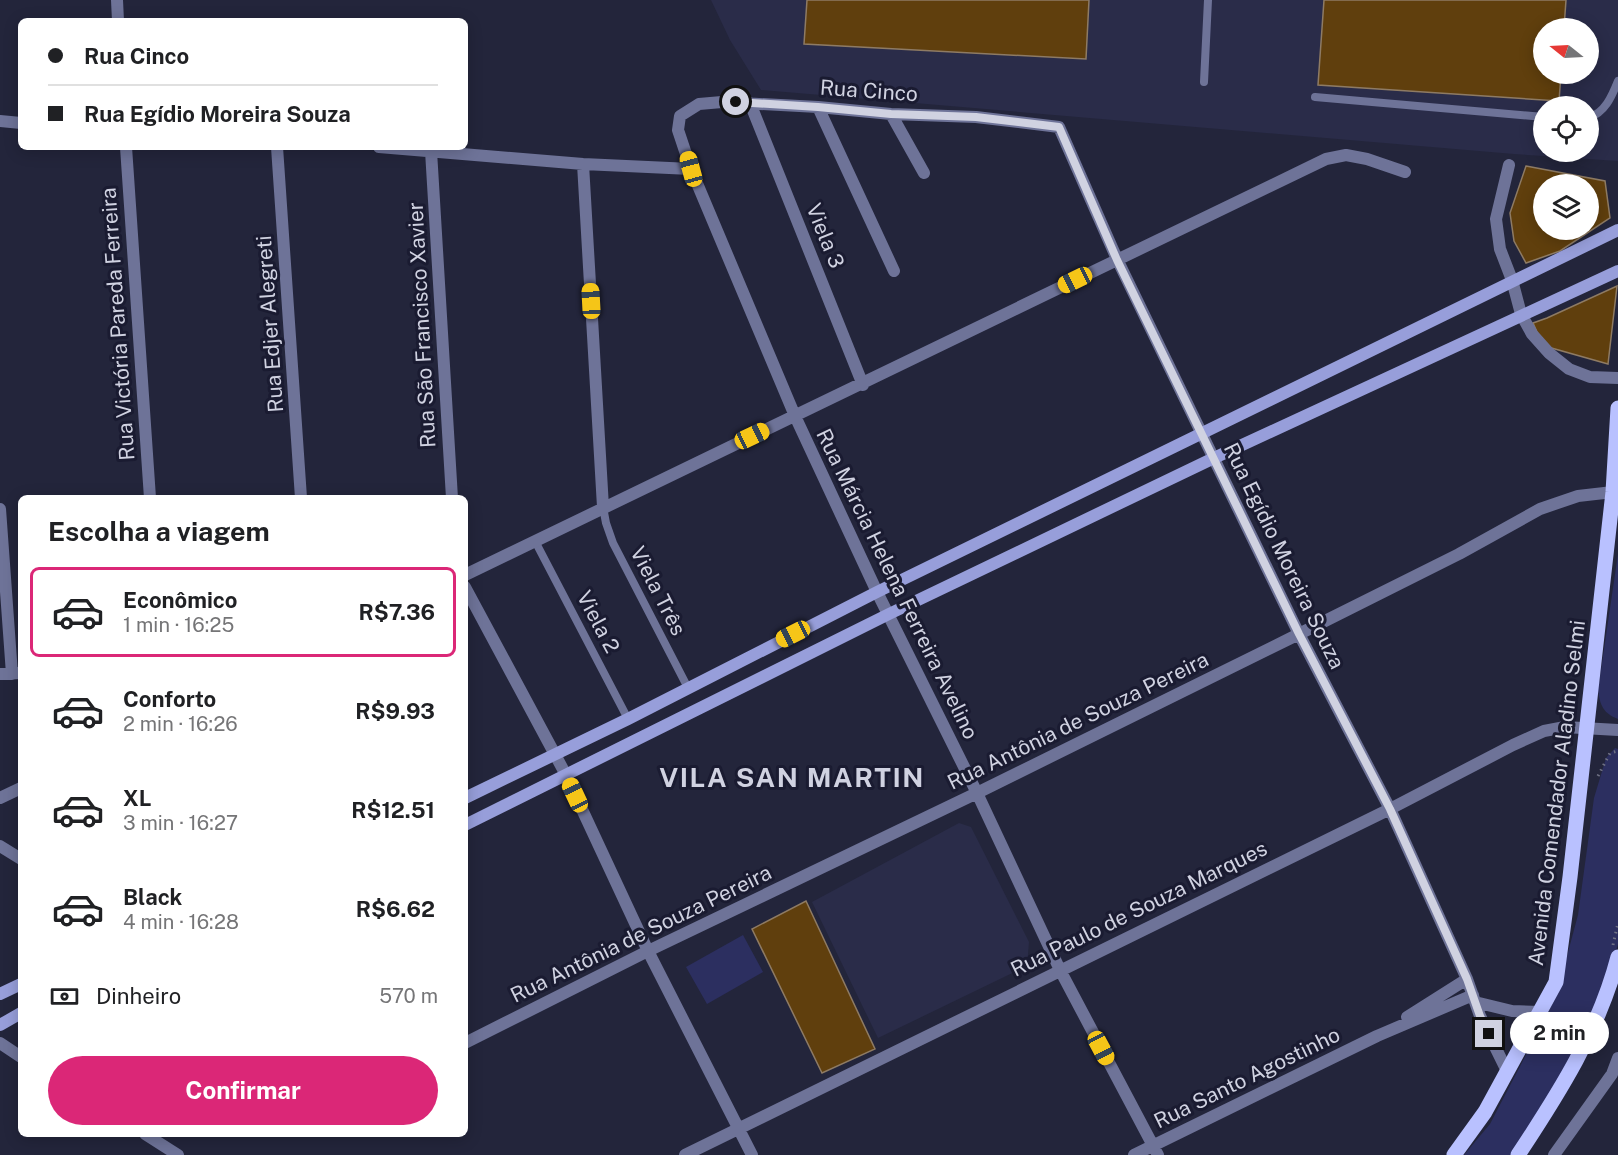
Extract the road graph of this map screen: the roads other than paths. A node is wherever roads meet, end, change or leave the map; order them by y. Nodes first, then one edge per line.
1 (117, 0) edge
2 (1208, 0) edge
3 (118, 18) edge
4 (1204, 81) dead end
5 (1618, 81) edge
6 (1315, 97) dead end
7 (750, 103) junction
8 (818, 107) junction
9 (1599, 112) edge
10 (891, 114) junction
11 (680, 116) joint
12 (1533, 116) edge
13 (0, 121) edge
14 (18, 123) edge
15 (1059, 127) joint
16 (126, 150) edge
17 (278, 150) edge
18 (418, 150) edge
19 (431, 151) junction
20 (583, 164) junction
21 (1509, 165) dead end
22 (691, 169) junction
23 (1405, 172) dead end
24 (924, 173) dead end
25 (1618, 230) edge
26 (1117, 260) junction
27 (1618, 270) edge
28 (894, 271) dead end
29 (1512, 280) junction
30 (1521, 314) junction
31 (1618, 378) edge
32 (863, 385) junction
33 (1618, 408) edge
34 (795, 416) junction
35 (1203, 433) junction
36 (1214, 458) junction
37 (1613, 492) junction
38 (150, 495) edge
39 (301, 495) edge
40 (452, 495) edge
41 (603, 507) junction
42 (0, 510) edge
43 (535, 542) junction
44 (468, 574) edge
45 (877, 591) junction
46 (468, 593) edge
47 (889, 614) junction
48 (1299, 634) junction
49 (11, 674) edge
50 (688, 688) junction
51 (628, 719) junction
52 (1587, 729) junction
53 (1618, 730) edge
54 (555, 756) junction
55 (566, 775) junction
56 (18, 789) edge
57 (977, 793) junction
58 (468, 797) edge
59 (0, 798) edge
60 (1390, 809) junction
61 (468, 824) edge
62 (0, 846) edge
63 (18, 858) edge
64 (648, 951) junction
65 (1618, 957) edge
66 (1060, 970) junction
67 (1467, 979) junction
68 (18, 985) edge
69 (0, 994) edge
70 (1474, 999) junction
71 (1540, 1012) junction
72 (18, 1016) edge
73 (0, 1025) edge
74 (1377, 1036) junction
75 (468, 1041) edge
76 (0, 1044) edge
77 (18, 1055) edge
78 (1618, 1058) edge
79 (1507, 1071) junction
80 (739, 1128) junction
81 (149, 1137) edge
82 (1155, 1150) edge
83 (178, 1155) edge
84 (685, 1155) edge
85 (752, 1155) edge
86 (1134, 1155) edge
87 (1454, 1155) edge
88 (1518, 1155) edge
89 (1554, 1155) edge

1 - 3 street
2 - 4 lane
5 - 9 lane
6 - 12 lane
7 - 8 street, Rua Cinco
7 - 11 street, Rua Cinco
7 - 32 street, Viela 3
8 - 10 street, Rua Cinco
8 - 28 street
10 - 15 street, Rua Cinco
10 - 24 street
11 - 22 street, Rua Márcia Helena Ferreira Avelino
13 - 14 street
15 - 26 street, Rua Egídio Moreira Souza
16 - 38 street, Rua Victória Pareda Ferreira
17 - 39 street, Rua Edjer Alegreti
18 - 19 street
19 - 20 street
19 - 40 street, Rua São Francisco Xavier
20 - 22 street
20 - 41 street
21 - 29 street
22 - 34 street, Rua Márcia Helena Ferreira Avelino
23 - 26 street
25 - 29 main road
26 - 32 street
26 - 35 street, Rua Egídio Moreira Souza
27 - 30 main road
29 - 30 street
29 - 35 main road
30 - 31 street
30 - 36 main road
32 - 34 street
33 - 37 main road, Avenida Comendador Aladino Selmi
34 - 41 street
34 - 45 street, Rua Márcia Helena Ferreira Avelino
35 - 36 street, Rua Egídio Moreira Souza
35 - 45 main road
36 - 47 main road
36 - 48 street, Rua Egídio Moreira Souza
37 - 48 street, Rua Antônia de Souza Pereira
37 - 52 main road, Avenida Comendador Aladino Selmi
41 - 43 street
41 - 50 lane, Viela Três
42 - 49 street
43 - 44 street
43 - 51 lane, Viela 2
45 - 47 street, Rua Márcia Helena Ferreira Avelino
45 - 50 main road
46 - 54 street
47 - 55 main road
47 - 57 street, Rua Márcia Helena Ferreira Avelino
48 - 57 street, Rua Antônia de Souza Pereira
48 - 60 street, Rua Egídio Moreira Souza
50 - 51 main road
51 - 54 main road
52 - 53 street, Rua Paulo de Souza Marques
52 - 60 street, Rua Paulo de Souza Marques
52 - 71 main road, Avenida Comendador Aladino Selmi
54 - 55 street
54 - 58 main road
55 - 61 main road
55 - 64 street
56 - 59 street
57 - 64 street, Rua Antônia de Souza Pereira
57 - 66 street, Rua Márcia Helena Ferreira Avelino
60 - 66 street, Rua Paulo de Souza Marques
60 - 67 street, Rua Egídio Moreira Souza
62 - 63 street
64 - 75 street, Rua Antônia de Souza Pereira
64 - 80 street
65 - 88 main road
66 - 80 street, Rua Paulo de Souza Marques
66 - 82 street, Rua Márcia Helena Ferreira Avelino
67 - 70 street, Rua Egídio Moreira Souza
67 - 74 street, Rua Santo Agostinho
68 - 69 main road
70 - 71 street
70 - 74 street, Rua Santo Agostinho
70 - 79 street, Rua Egídio Moreira Souza
71 - 79 main road, Avenida Comendador Aladino Selmi
72 - 73 main road
74 - 82 street, Rua Santo Agostinho
76 - 77 street
78 - 89 street
79 - 87 main road, Avenida Comendador Aladino Selmi
80 - 84 street, Rua Paulo de Souza Marques
80 - 85 street
81 - 83 street
82 - 86 street, Rua Santo Agostinho

